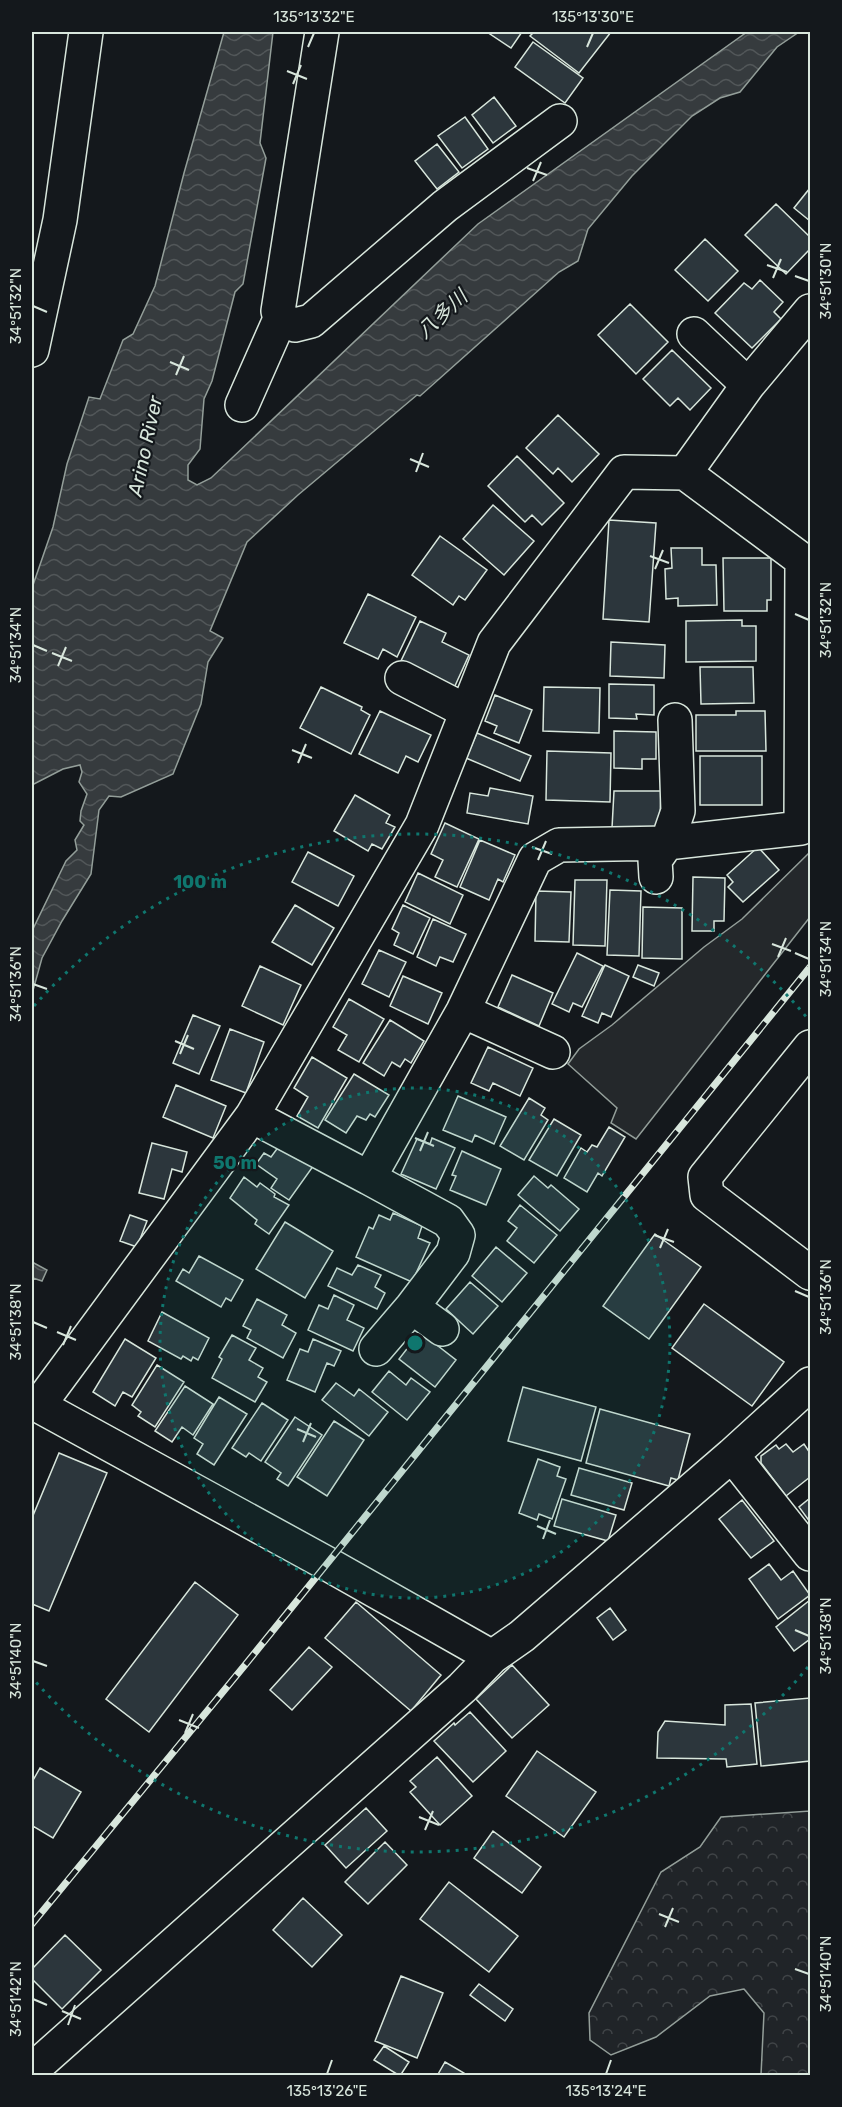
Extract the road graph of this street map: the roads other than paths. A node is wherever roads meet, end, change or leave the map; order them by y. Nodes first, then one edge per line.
1 (86, 32) edge
2 (322, 32) edge
3 (560, 121) dead end
4 (810, 311) edge
5 (280, 319) junction
6 (694, 334) dead end
7 (33, 337) edge
8 (748, 385) junction
9 (242, 405) dead end
10 (685, 473) junction
11 (402, 678) dead end
12 (466, 711) junction
13 (675, 720) dead end
14 (806, 827) edge
15 (667, 843) junction
16 (656, 877) dead end
17 (463, 1011) junction
18 (810, 1047) edge
19 (553, 1052) dead end
20 (252, 1116) junction
21 (369, 1178) junction
22 (810, 1273) edge
23 (412, 1307) junction
24 (442, 1329) dead end
25 (376, 1349) dead end
26 (810, 1384) edge
27 (35, 1403) edge
28 (732, 1455) junction
29 (796, 1549) edge
30 (492, 1657) junction
31 (32, 2070) edge

1 - 7 street
2 - 5 street
3 - 5 street
4 - 8 street
5 - 9 street
6 - 8 street
8 - 10 street
10 - 12 street
10 - 14 street
11 - 12 street
12 - 20 street
13 - 15 street
14 - 15 street
15 - 16 street
15 - 17 street
17 - 19 street
17 - 21 street
18 - 22 street
20 - 21 street
20 - 27 street
21 - 23 street
23 - 24 street
23 - 25 street
26 - 28 street
27 - 30 street
28 - 29 street
28 - 30 street
30 - 31 street

